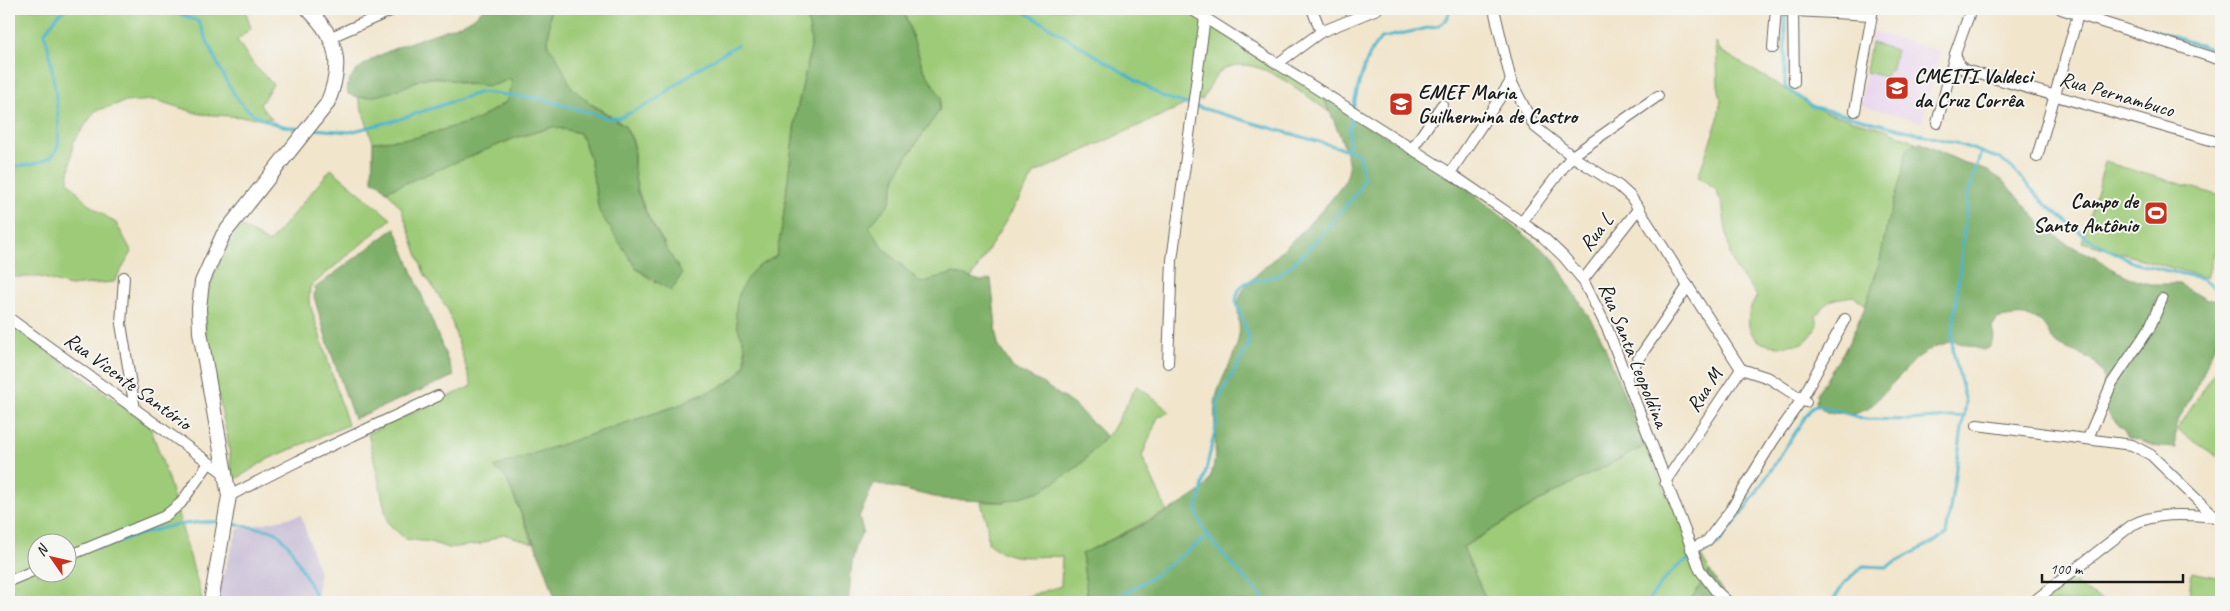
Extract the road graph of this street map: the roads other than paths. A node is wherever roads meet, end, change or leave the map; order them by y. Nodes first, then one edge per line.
1 (308, 9) edge
2 (395, 9) edge
3 (1191, 9) edge
4 (1312, 9) edge
5 (1377, 9) edge
6 (1494, 9) edge
7 (1972, 9) edge
8 (2061, 9) edge
9 (1785, 10) edge
10 (1872, 12) edge
11 (2078, 15) junction
12 (1205, 18) junction
13 (1321, 32) junction
14 (331, 37) junction
15 (1773, 48) dead end
16 (1955, 54) junction
17 (2221, 54) edge
18 (2205, 56) junction
19 (2221, 60) edge
20 (1277, 64) junction
21 (1511, 81) junction
22 (1794, 82) dead end
23 (1658, 96) dead end
24 (2055, 96) junction
25 (1442, 105) dead end
26 (1855, 111) dead end
27 (1937, 123) dead end
28 (2221, 142) edge
29 (1412, 149) junction
30 (1572, 156) junction
31 (2037, 157) dead end
32 (1450, 173) junction
33 (1639, 208) junction
34 (1522, 222) junction
35 (124, 277) dead end
36 (1583, 280) junction
37 (1688, 286) junction
38 (2162, 299) dead end
39 (9, 318) edge
40 (1845, 319) dead end
41 (1168, 363) dead end
42 (1741, 369) junction
43 (1626, 377) junction
44 (438, 396) dead end
45 (1804, 401) junction
46 (135, 409) junction
47 (1977, 425) dead end
48 (2088, 438) junction
49 (209, 463) junction
50 (225, 474) junction
51 (1665, 482) junction
52 (229, 496) junction
53 (2218, 517) edge
54 (1691, 549) junction
55 (78, 552) edge
56 (28, 573) edge
57 (9, 581) edge
58 (211, 602) edge
59 (1728, 602) edge
60 (2033, 602) edge

1 - 14 street
2 - 14 street
3 - 12 street, Rua Santa Leopoldina
4 - 13 street
5 - 13 street
6 - 21 street
7 - 16 street
8 - 11 street
9 - 10 street
9 - 15 street
9 - 22 street
10 - 26 street
11 - 18 street
11 - 24 street
12 - 20 street, Rua Santa Leopoldina
12 - 41 street
13 - 20 street
14 - 50 street
16 - 24 street, Rua Pernambuco
16 - 27 street
17 - 18 street
18 - 19 street
20 - 29 street, Rua Santa Leopoldina
21 - 30 street
21 - 32 street
23 - 30 street
24 - 28 street, Rua Pernambuco
24 - 31 street
25 - 29 street
29 - 32 street, Rua Santa Leopoldina
30 - 33 street
30 - 34 street
32 - 34 street, Rua Santa Leopoldina
33 - 36 street, Rua L
33 - 37 street
34 - 36 street, Rua Santa Leopoldina
35 - 46 street
36 - 43 street, Rua Santa Leopoldina
37 - 42 street
37 - 43 street
38 - 48 street
39 - 46 street, Rua Vicente Santório
40 - 45 street
42 - 45 street
42 - 51 street, Rua M
43 - 51 street, Rua Santa Leopoldina
44 - 52 street
45 - 54 street
46 - 49 street, Rua Vicente Santório
47 - 48 street
48 - 53 street
49 - 50 street, Rua Vicente Santório
49 - 55 street
50 - 52 street
51 - 54 street, Rua Santa Leopoldina
52 - 58 street
53 - 60 street
54 - 59 street, Rua Santa Leopoldina
56 - 57 street

